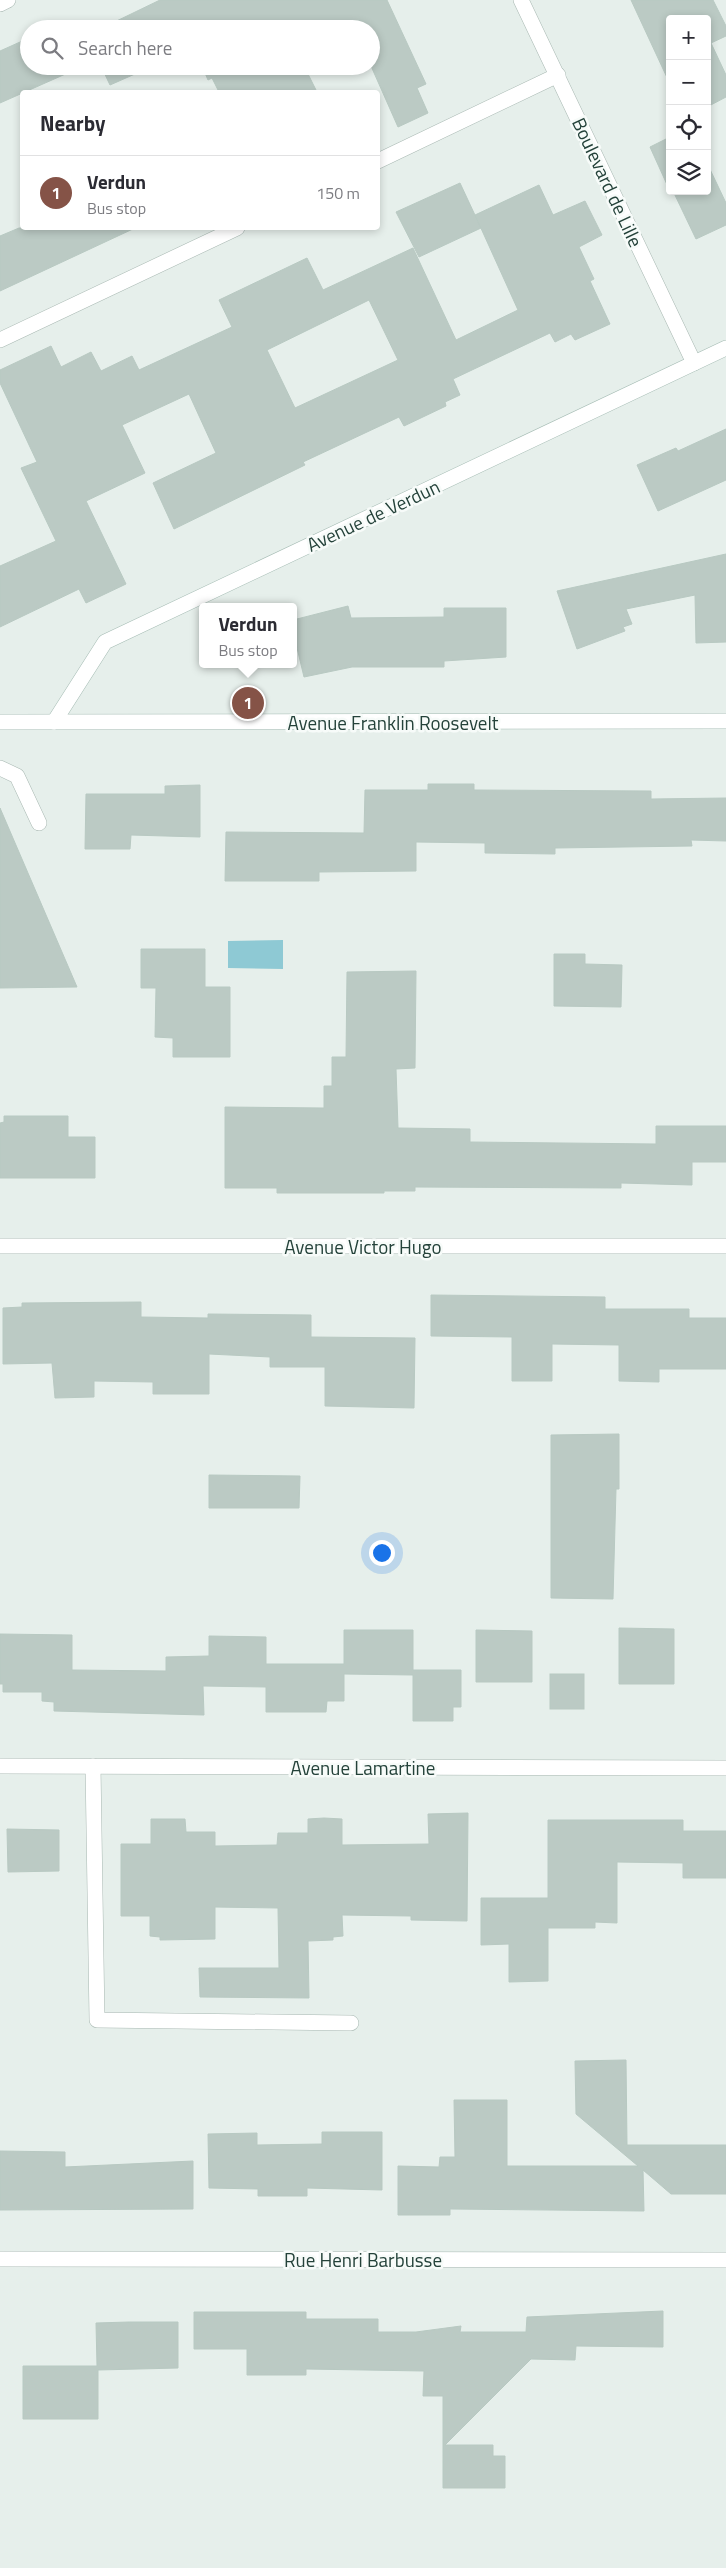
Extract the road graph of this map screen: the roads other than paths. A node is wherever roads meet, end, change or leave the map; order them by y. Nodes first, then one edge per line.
1 (8, 0) edge
2 (521, 0) edge
3 (0, 4) edge
4 (558, 75) junction
5 (380, 160) edge
6 (232, 230) edge
7 (0, 340) edge
8 (726, 348) edge
9 (694, 363) junction
10 (726, 721) edge
11 (0, 722) edge
12 (54, 722) junction
13 (0, 768) edge
14 (40, 823) dead end
15 (0, 1246) edge
16 (726, 1246) edge
17 (0, 1766) edge
18 (93, 1766) junction
19 (726, 1768) edge
20 (351, 2023) dead end
21 (0, 2259) edge
22 (726, 2260) edge

1 - 3 street
2 - 4 street, Boulevard de Lille
4 - 5 street
4 - 9 street, Boulevard de Lille
6 - 7 street
8 - 9 street, Avenue de Verdun
9 - 12 street, Avenue de Verdun
10 - 12 street, Avenue Franklin Roosevelt
11 - 12 street, Avenue Franklin Roosevelt
13 - 14 street
15 - 16 street, Avenue Victor Hugo
17 - 18 street, Avenue Lamartine
18 - 19 street, Avenue Lamartine
18 - 20 street
21 - 22 street, Rue Henri Barbusse

